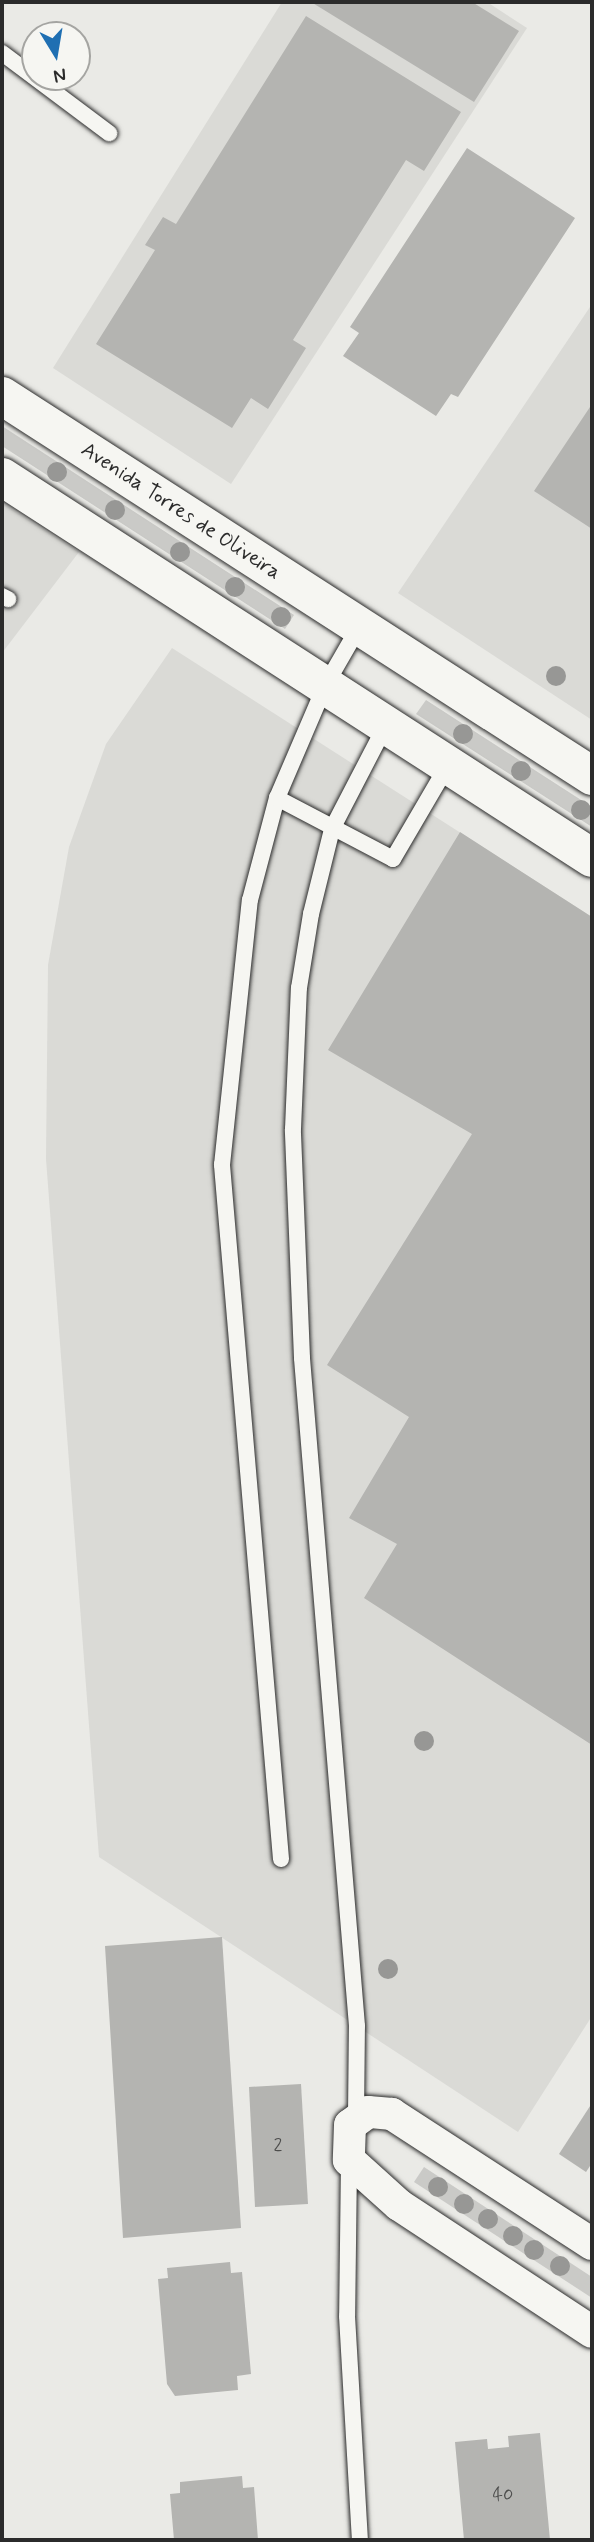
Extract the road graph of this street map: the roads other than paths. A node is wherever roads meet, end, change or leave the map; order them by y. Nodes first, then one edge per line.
1 (2, 53) edge
2 (109, 133) dead end
3 (2, 396) edge
4 (2, 477) edge
5 (359, 627) junction
6 (325, 686) junction
7 (386, 725) junction
8 (448, 765) junction
9 (592, 776) edge
10 (277, 798) junction
11 (331, 829) junction
12 (592, 858) edge
13 (281, 1859) dead end
14 (356, 2116) junction
15 (349, 2160) junction
16 (592, 2244) edge
17 (592, 2332) edge
18 (360, 2540) edge

1 - 2 lane
3 - 5 street, Avenida Torres de Oliveira
4 - 6 street
5 - 6 lane
5 - 9 street, Avenida Torres de Oliveira
6 - 7 street
6 - 10 lane
7 - 8 street
7 - 11 lane
8 - 11 lane
8 - 12 street
10 - 11 lane
10 - 13 lane
11 - 14 lane
14 - 15 street
14 - 16 street
15 - 17 street
15 - 18 lane

